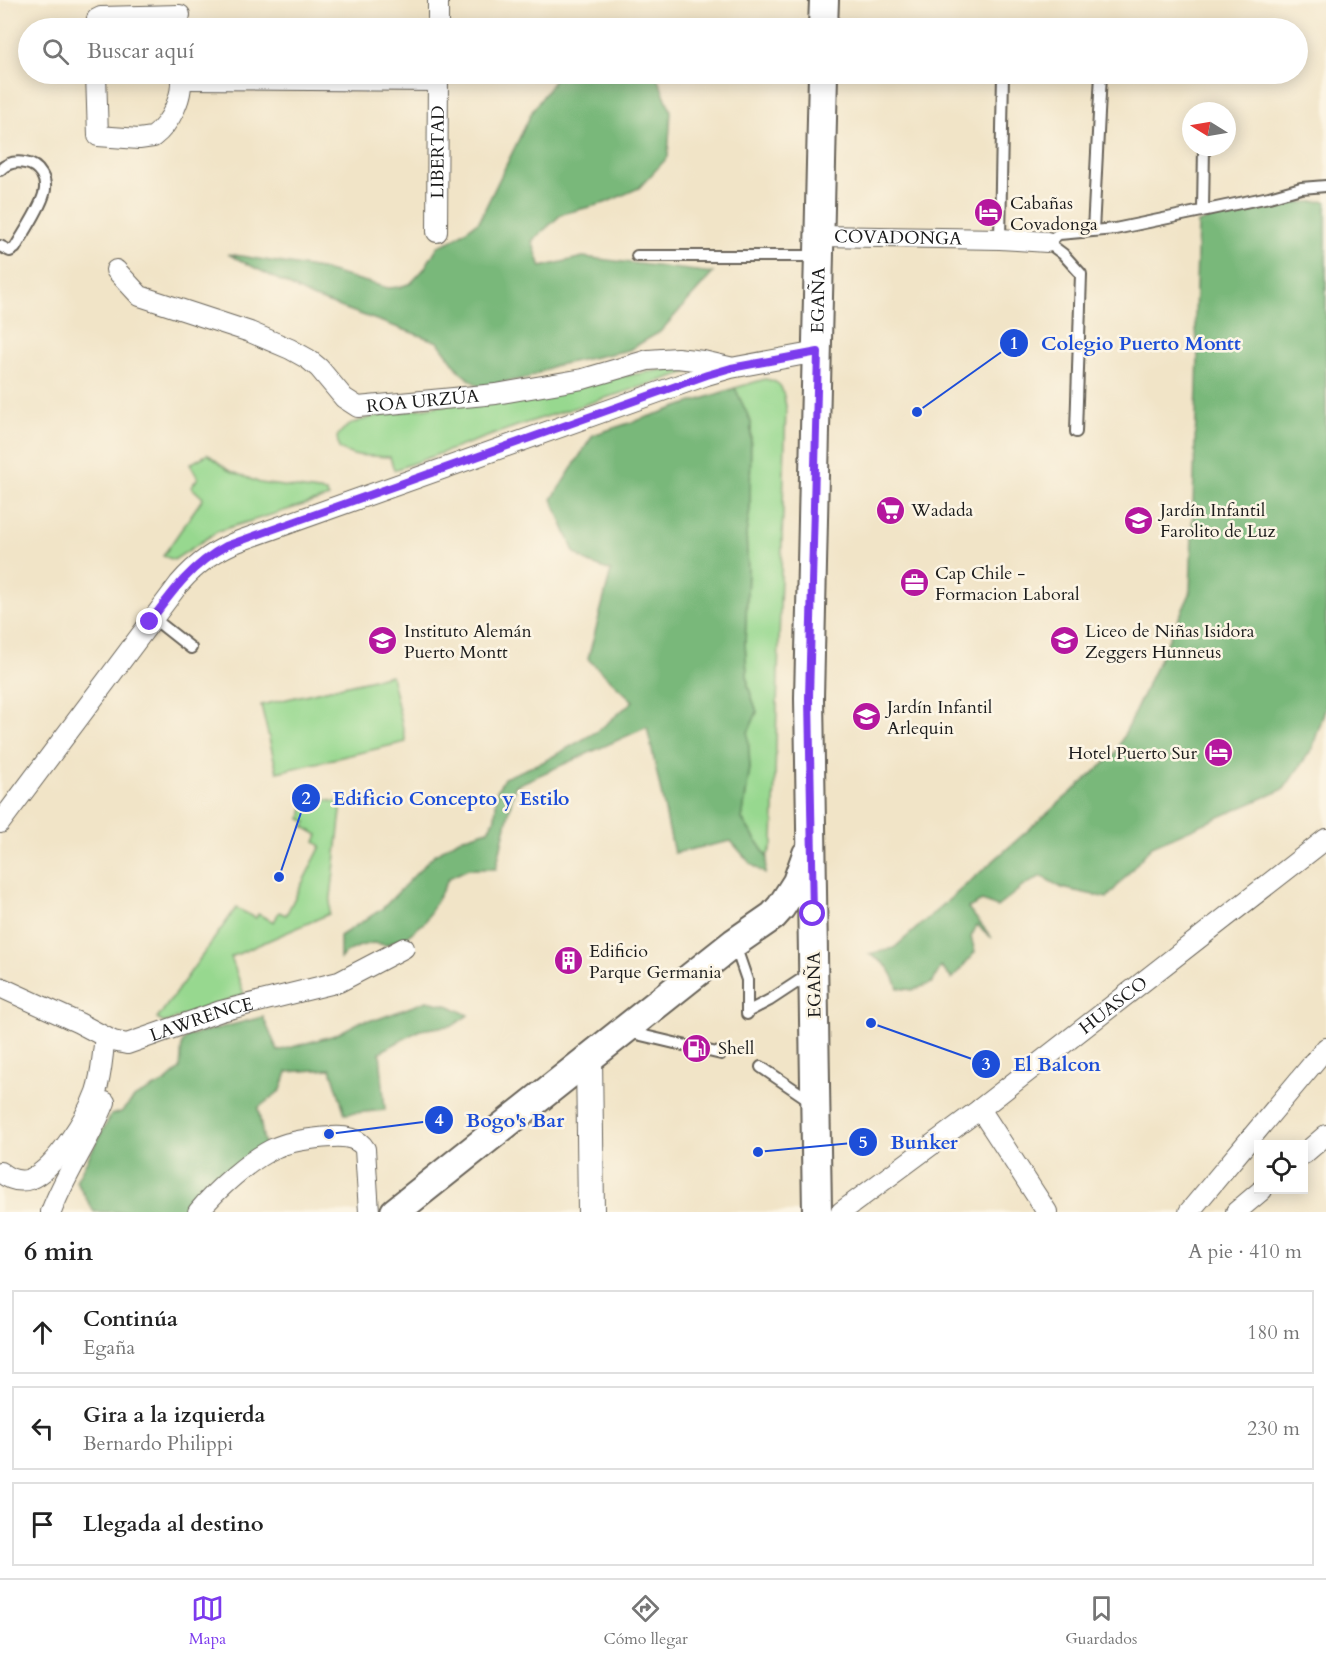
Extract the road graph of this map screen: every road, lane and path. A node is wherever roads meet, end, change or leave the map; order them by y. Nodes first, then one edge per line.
1 (438, 0) edge
2 (824, 0) edge
3 (180, 14) edge
4 (100, 18) edge
5 (438, 18) edge
6 (824, 18) edge
7 (96, 84) edge
8 (180, 84) edge
9 (438, 84) edge
10 (823, 84) edge
11 (1003, 84) edge
12 (1100, 84) edge
13 (1204, 156) edge
14 (0, 170) edge
15 (1326, 186) edge
16 (1203, 210) junction
17 (1093, 231) junction
18 (437, 232) dead end
19 (1000, 239) junction
20 (1047, 242) junction
21 (0, 246) edge
22 (820, 246) junction
23 (637, 255) dead end
24 (116, 270) dead end
25 (818, 352) junction
26 (731, 368) junction
27 (1076, 432) dead end
28 (153, 618) junction
29 (191, 648) dead end
30 (810, 788) junction
31 (0, 823) edge
32 (811, 835) junction
33 (1326, 839) edge
34 (773, 916) junction
35 (742, 937) junction
36 (404, 948) dead end
37 (814, 966) junction
38 (0, 987) edge
39 (623, 1031) junction
40 (105, 1038) junction
41 (1326, 1048) edge
42 (721, 1054) dead end
43 (589, 1058) junction
44 (761, 1067) dead end
45 (816, 1105) junction
46 (980, 1109) junction
47 (1326, 1135) edge
48 (1308, 1151) edge
49 (0, 1172) edge
50 (1257, 1194) edge
51 (51, 1212) edge
52 (198, 1212) edge
53 (369, 1212) edge
54 (395, 1212) edge
55 (591, 1212) edge
56 (817, 1212) edge
57 (841, 1212) edge
58 (1047, 1212) edge
59 (1189, 1212) edge
60 (1236, 1212) edge

1 - 5 street
2 - 6 main road
3 - 4 street
7 - 8 street
9 - 18 street, LIBERTAD
10 - 22 main road, EGAÑA
11 - 19 lane
12 - 17 lane
13 - 16 lane
14 - 21 lane
15 - 16 lane
16 - 17 lane
17 - 20 lane
19 - 20 street, COVADONGA
19 - 22 street, COVADONGA
20 - 27 lane
22 - 23 lane
22 - 25 main road, EGAÑA
24 - 26 street, ROA URZÚA
25 - 26 street
25 - 30 main road, EGAÑA
26 - 28 street
28 - 29 lane
28 - 31 street
30 - 32 main road, EGAÑA
30 - 35 main road
32 - 34 main road
32 - 37 main road, EGAÑA
33 - 46 street, HUASCO
34 - 35 main road
34 - 37 main road
35 - 37 lane
35 - 39 main road
36 - 40 street, LAWRENCE
37 - 45 main road, EGAÑA
38 - 40 street, LAWRENCE
39 - 42 lane
39 - 43 main road
40 - 49 street
40 - 51 street
41 - 59 street
43 - 54 main road
43 - 55 street
44 - 45 lane
45 - 56 main road, EGAÑA
46 - 57 street, HUASCO
46 - 58 street
47 - 48 street
50 - 60 street
52 - 53 street

